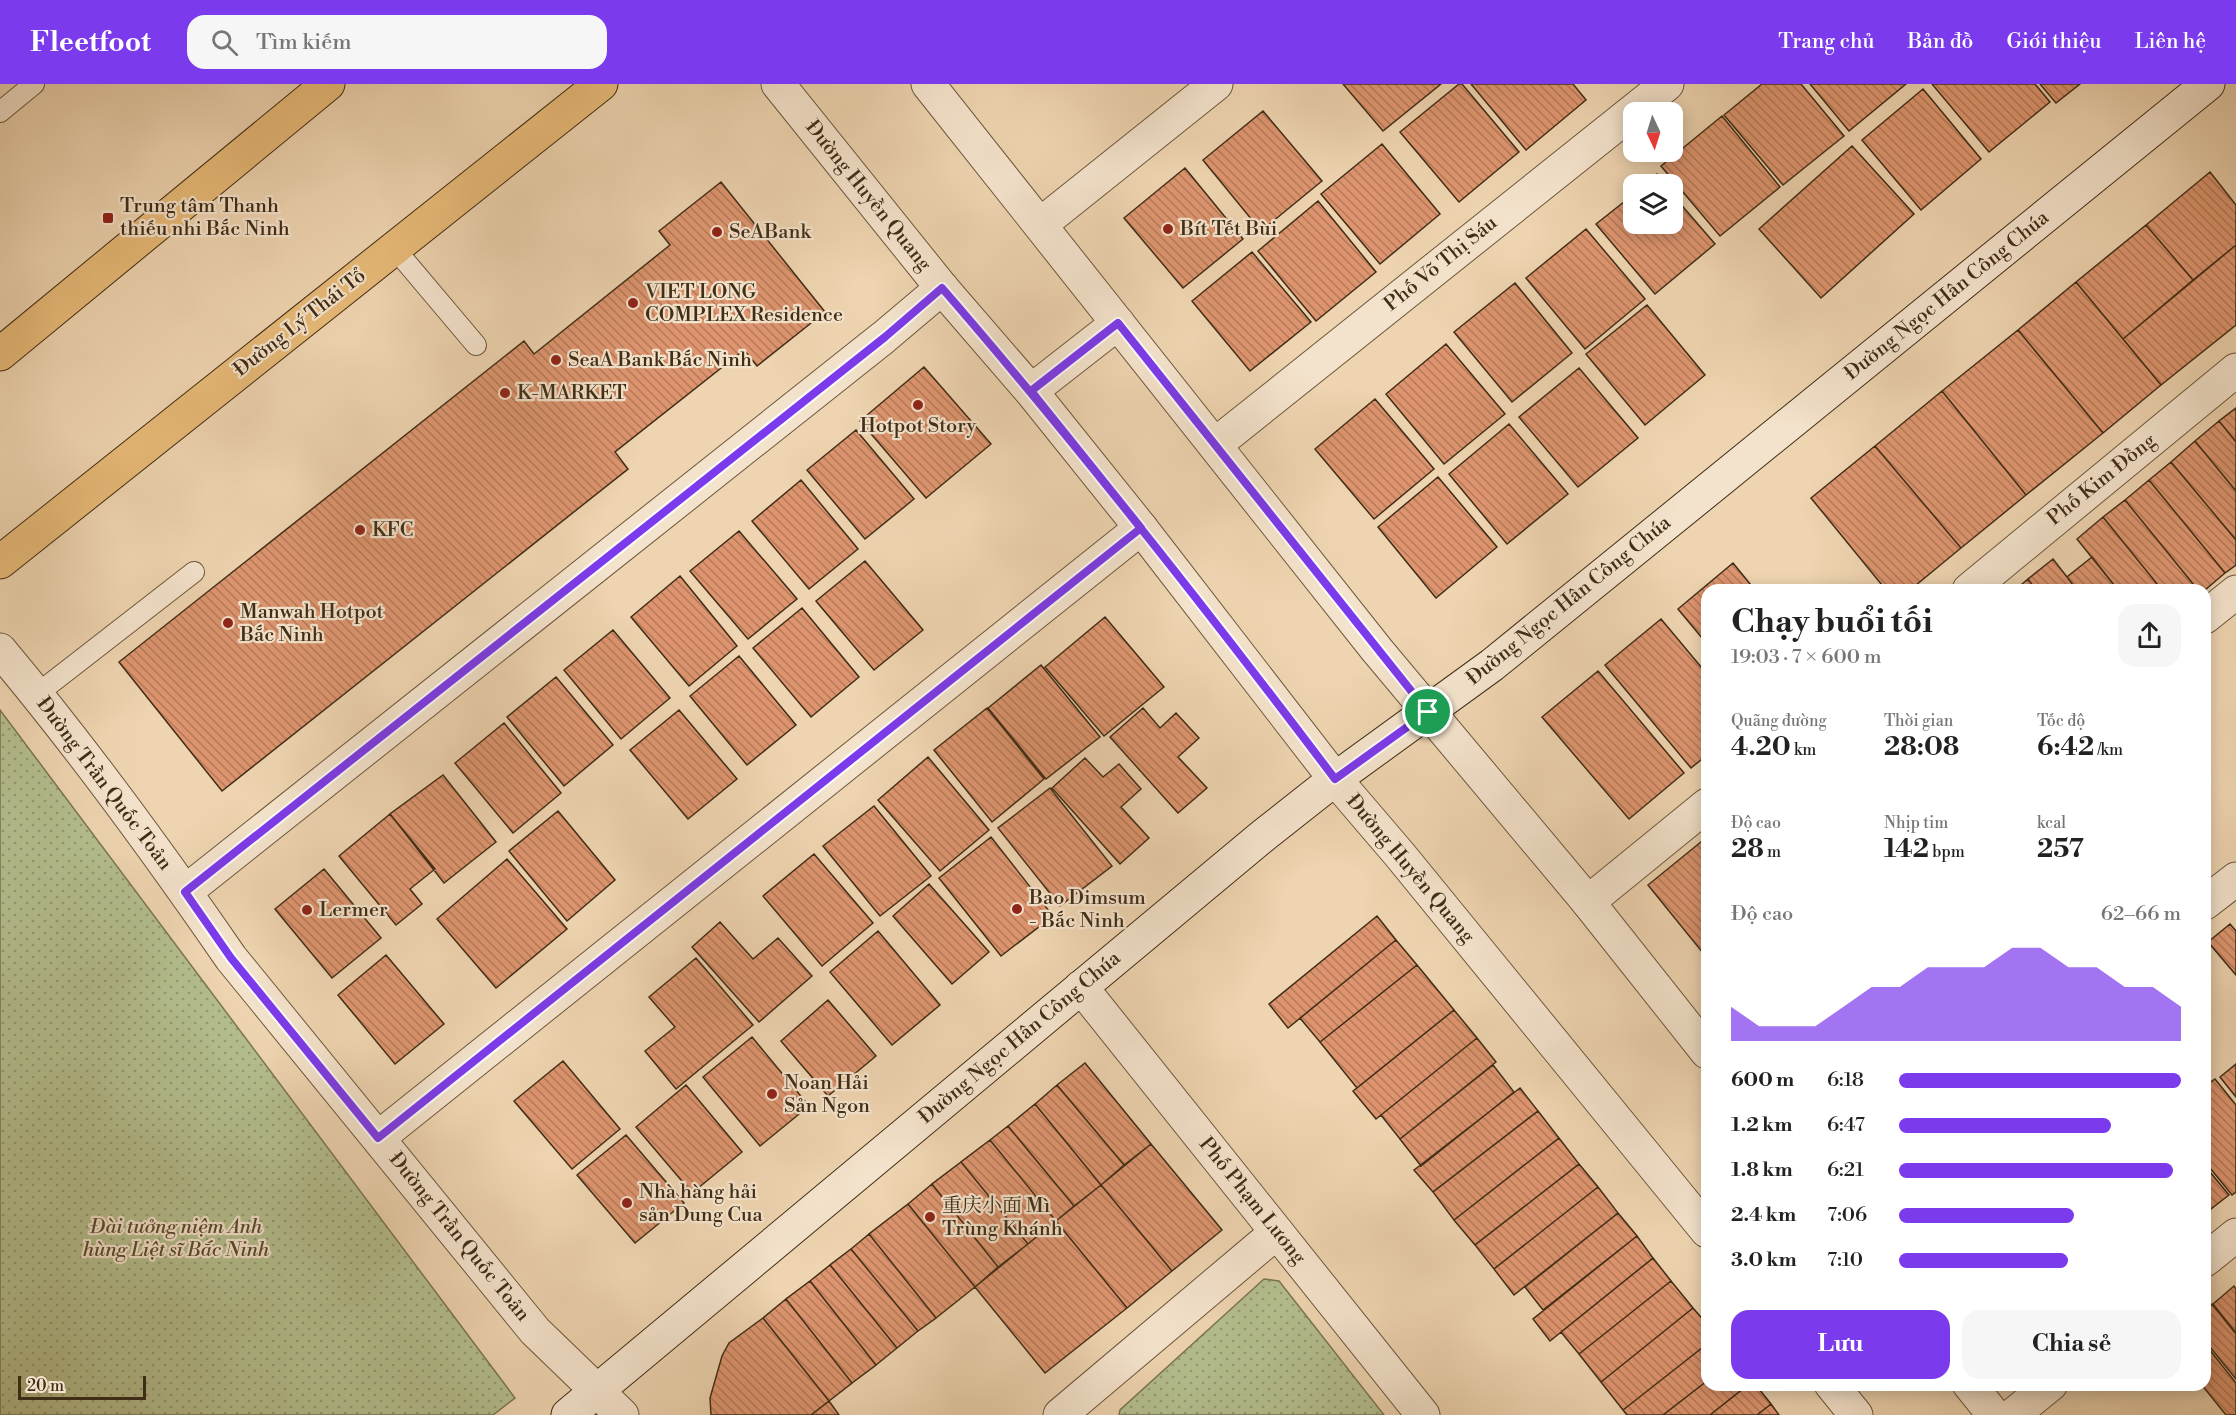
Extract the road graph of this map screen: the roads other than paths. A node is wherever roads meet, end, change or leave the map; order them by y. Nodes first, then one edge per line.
1 (34, 84) edge
2 (328, 84) edge
3 (601, 84) edge
4 (778, 84) edge
5 (928, 84) edge
6 (1216, 84) edge
7 (1666, 84) edge
8 (2208, 84) edge
9 (0, 112) edge
10 (1041, 224) junction
11 (395, 249) junction
12 (942, 288) junction
13 (1118, 323) junction
14 (476, 345) dead end
15 (0, 354) edge
16 (2236, 370) edge
17 (1031, 391) junction
18 (1216, 444) junction
19 (1141, 528) junction
20 (0, 562) edge
21 (194, 572) dead end
22 (1976, 584) edge
23 (2236, 592) edge
24 (2211, 612) edge
25 (0, 650) edge
26 (37, 694) junction
27 (1428, 712) junction
28 (1335, 779) junction
29 (1701, 810) edge
30 (2236, 879) edge
31 (185, 892) junction
32 (2211, 898) edge
33 (1588, 902) junction
34 (1082, 987) junction
35 (1701, 1033) edge
36 (378, 1138) junction
37 (1701, 1224) edge
38 (1277, 1232) junction
39 (2236, 1235) edge
40 (2211, 1255) edge
41 (1837, 1391) edge
42 (1975, 1391) edge
43 (2042, 1391) edge
44 (596, 1393) junction
45 (1066, 1413) edge
46 (568, 1415) edge
47 (622, 1415) edge
48 (1423, 1415) edge
49 (1856, 1415) edge
50 (1994, 1415) edge
51 (2013, 1415) edge

1 - 9 lane
2 - 15 main road
3 - 11 main road, Đường Lý Thái Tổ
4 - 12 street, Đường Huyền Quang
5 - 10 street
6 - 10 street
7 - 18 street, Phố Võ Thị Sáu
8 - 27 street, Đường Ngọc Hân Công Chúa
10 - 13 street
11 - 14 lane
11 - 20 main road, Đường Lý Thái Tổ
12 - 17 street, Đường Huyền Quang
12 - 31 street
13 - 17 street
13 - 18 street
16 - 22 street, Phố Kim Đồng
17 - 19 street, Đường Huyền Quang
18 - 27 street
19 - 28 street, Đường Huyền Quang
19 - 36 street
21 - 26 lane
23 - 24 street
25 - 26 street, Đường Trần Quốc Toản
26 - 31 street, Đường Trần Quốc Toản
27 - 28 street, Đường Ngọc Hân Công Chúa
27 - 33 street
28 - 34 street, Đường Ngọc Hân Công Chúa
28 - 37 street, Đường Huyền Quang
29 - 33 street
30 - 32 street
31 - 36 street, Đường Trần Quốc Toản
33 - 35 street
34 - 38 street, Phố Phạm Lương
34 - 44 street, Đường Ngọc Hân Công Chúa
36 - 44 street, Đường Trần Quốc Toản
38 - 45 street
38 - 48 street, Phố Phạm Lương
39 - 40 street
41 - 49 street
42 - 50 street
43 - 51 street
44 - 46 street, Đường Ngọc Hân Công Chúa
44 - 47 street, Đường Trần Quốc Toản

